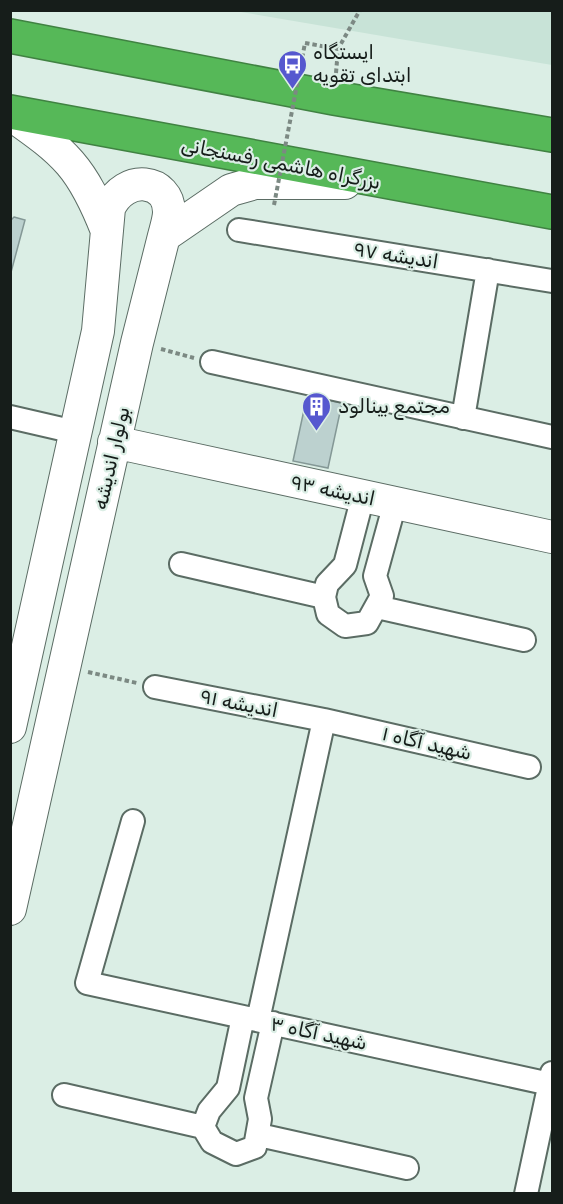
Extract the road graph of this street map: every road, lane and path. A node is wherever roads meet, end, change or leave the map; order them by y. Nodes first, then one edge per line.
1 (360, 10) edge
2 (10, 36) edge
3 (10, 113) edge
4 (552, 135) edge
5 (382, 182) junction
6 (274, 205) dead end
7 (552, 212) edge
8 (239, 230) dead end
9 (106, 231) junction
10 (164, 236) junction
11 (489, 270) junction
12 (552, 281) edge
13 (137, 343) junction
14 (212, 362) joint
15 (10, 417) edge
16 (463, 418) junction
17 (75, 432) junction
18 (552, 438) edge
19 (114, 442) junction
20 (363, 496) junction
21 (395, 503) junction
22 (552, 537) edge
23 (181, 564) dead end
24 (324, 597) junction
25 (377, 607) junction
26 (524, 640) dead end
27 (64, 666) junction
28 (155, 687) joint
29 (324, 720) junction
30 (10, 727) edge
31 (529, 767) dead end
32 (134, 821) dead end
33 (10, 909) edge
34 (258, 1020) junction
35 (551, 1079) edge
36 (64, 1095) dead end
37 (203, 1127) junction
38 (259, 1135) junction
39 (407, 1168) dead end
40 (526, 1194) edge

1 - 6 path, bridge
2 - 4 highway
3 - 5 highway, بزرگراه هاشمی رفسنجانی
3 - 9 main road, بولوار اندیشه
5 - 7 highway, بزرگراه هاشمی رفسنجانی
5 - 10 main road
8 - 11 street, اندیشه ۹۷
9 - 10 main road, بولوار اندیشه
9 - 17 main road, بولوار اندیشه
10 - 13 main road, بولوار اندیشه
11 - 12 street, اندیشه ۹۷
11 - 16 street
13 - 14 path
13 - 19 main road, بولوار اندیشه
14 - 16 street
15 - 17 street
16 - 18 street
17 - 30 main road, بولوار اندیشه
19 - 20 main road, اندیشه ۹۳
19 - 27 main road, بولوار اندیشه
20 - 21 main road, اندیشه ۹۳
20 - 24 street
21 - 22 main road, اندیشه ۹۳
21 - 25 street
23 - 24 street
24 - 25 street
25 - 26 street
27 - 28 path
27 - 33 main road, بولوار اندیشه
28 - 29 street, اندیشه ۹۱
29 - 31 street, شهید آگاه ۱
29 - 34 street
32 - 34 street, شهید آگاه ۳
34 - 35 street, شهید آگاه ۳
34 - 37 street
34 - 38 street
35 - 40 street
36 - 37 street
37 - 38 street
38 - 39 street

